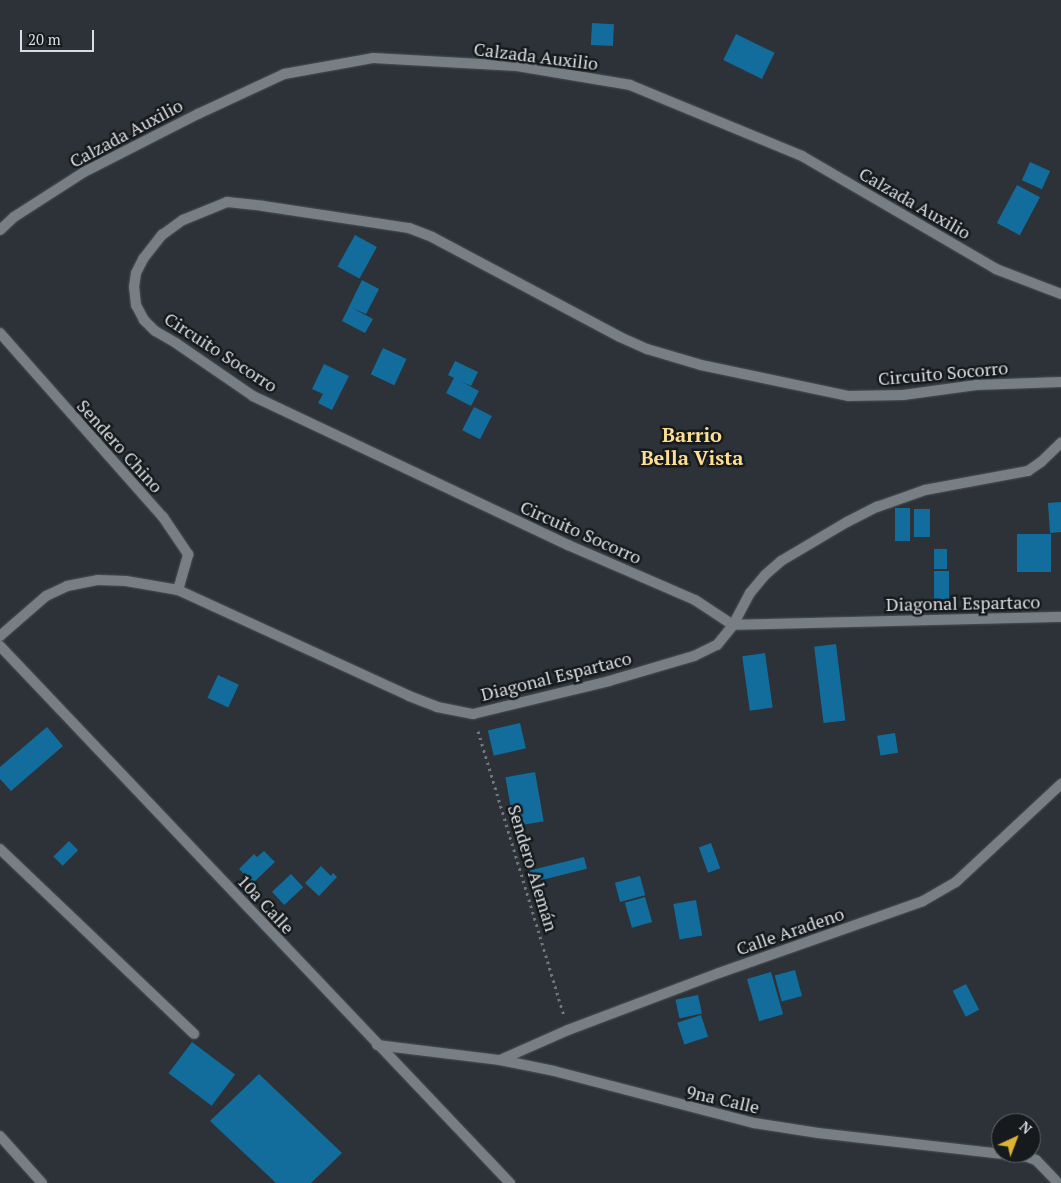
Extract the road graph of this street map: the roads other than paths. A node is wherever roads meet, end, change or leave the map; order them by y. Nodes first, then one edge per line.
1 (0, 230) edge
2 (1061, 294) edge
3 (0, 333) edge
4 (1061, 382) edge
5 (1061, 443) edge
6 (178, 590) junction
7 (1061, 617) edge
8 (733, 625) junction
9 (0, 636) edge
10 (0, 646) edge
11 (1061, 784) edge
12 (0, 849) edge
13 (194, 1034) dead end
14 (377, 1045) junction
15 (500, 1060) junction
16 (0, 1136) edge
17 (1057, 1180) edge
18 (42, 1183) edge
19 (510, 1183) edge

1 - 2 street, Calzada Auxilio
3 - 6 street, Sendero Chino
4 - 8 street, Circuito Socorro
5 - 8 street
6 - 8 street, Diagonal Espartaco
6 - 9 street, Diagonal Espartaco
7 - 8 street, Diagonal Espartaco
10 - 14 street, 10a Calle
11 - 15 street, Calle Aradeno
12 - 13 street
14 - 15 street, 9na Calle
14 - 19 street, 10a Calle
15 - 17 street, 9na Calle
16 - 18 street

